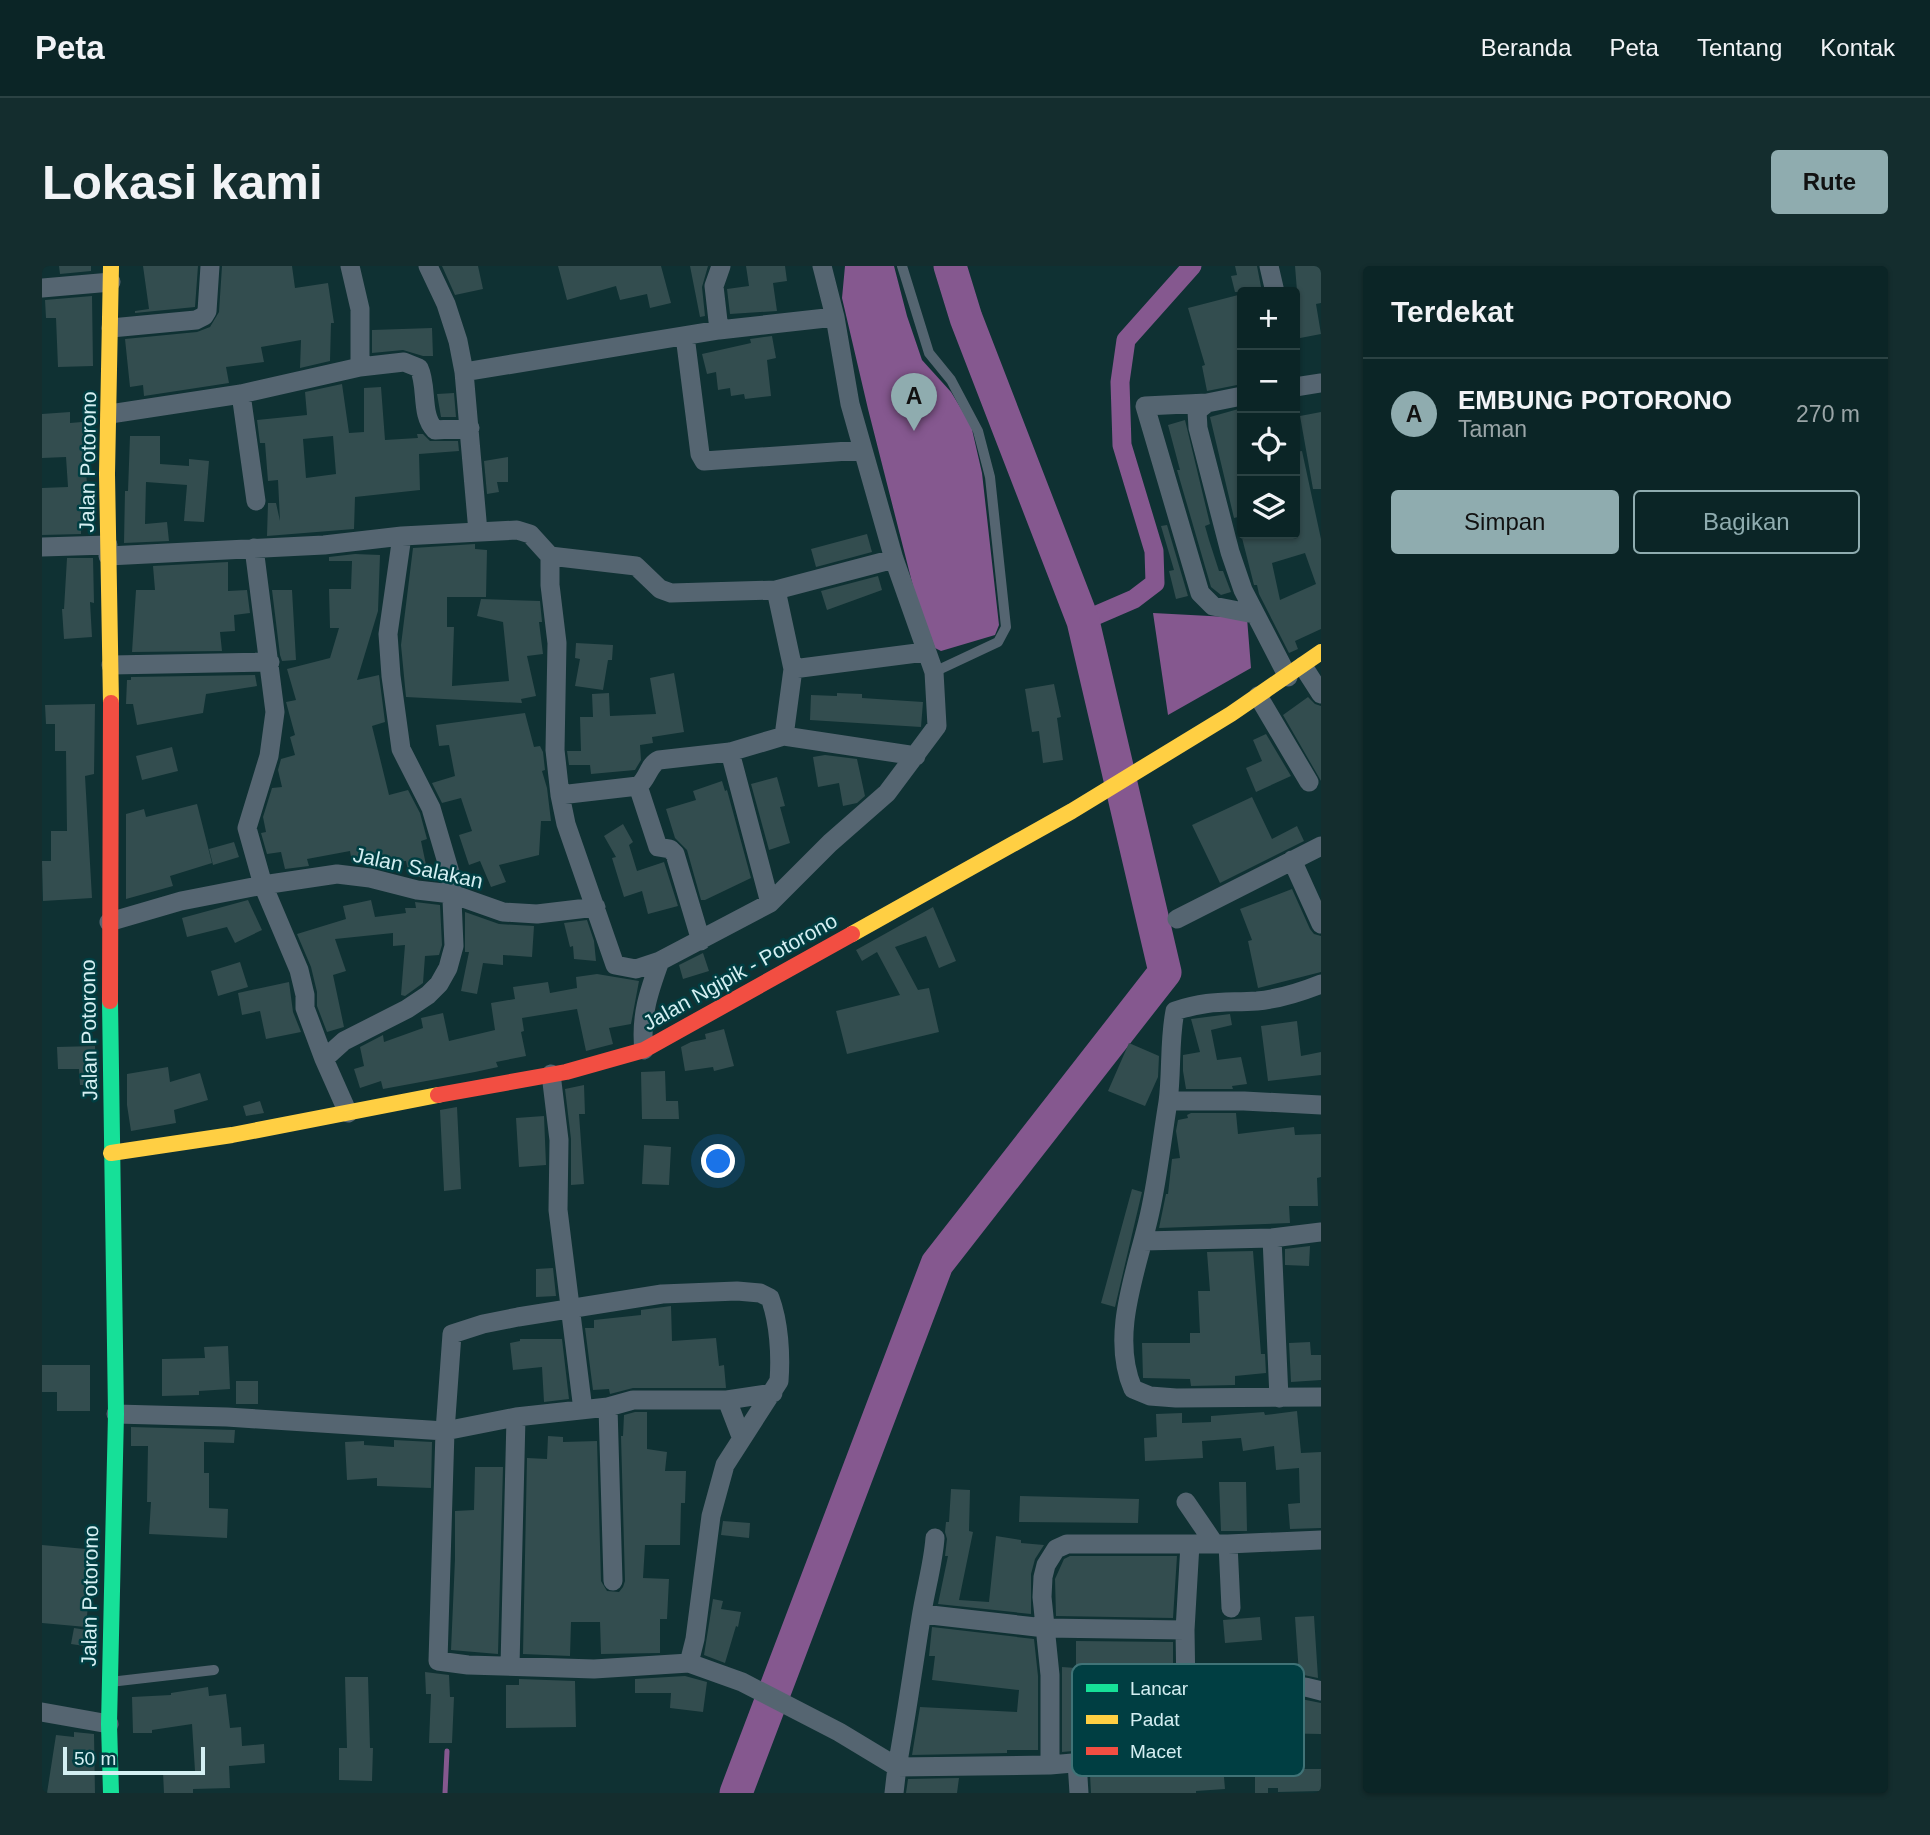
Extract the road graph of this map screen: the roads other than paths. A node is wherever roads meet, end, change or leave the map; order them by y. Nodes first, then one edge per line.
1 (210, 266) edge
2 (350, 266) edge
3 (428, 266) edge
4 (721, 266) edge
5 (822, 266) edge
6 (902, 266) edge
7 (1269, 266) edge
8 (111, 274) edge
9 (1274, 287) edge
10 (42, 288) edge
11 (835, 317) junction
12 (111, 328) junction
13 (719, 330) junction
14 (685, 336) junction
15 (360, 368) junction
16 (464, 372) junction
17 (1321, 383) edge
18 (1300, 384) edge
19 (241, 394) junction
20 (1237, 397) edge
21 (1207, 402) junction
22 (110, 414) junction
23 (470, 428) junction
24 (863, 450) junction
25 (257, 501) dead end
26 (478, 532) junction
27 (402, 536) junction
28 (42, 547) edge
29 (254, 548) junction
30 (108, 550) junction
31 (551, 556) junction
32 (894, 558) junction
33 (776, 590) junction
34 (1254, 614) junction
35 (925, 652) junction
36 (1321, 652) edge
37 (270, 662) junction
38 (111, 665) junction
39 (793, 669) junction
40 (1296, 671) junction
41 (934, 672) junction
42 (1321, 694) edge
43 (1258, 696) junction
44 (784, 736) junction
45 (730, 752) junction
46 (916, 756) junction
47 (1309, 782) dead end
48 (638, 786) junction
49 (560, 796) junction
50 (1321, 846) edge
51 (1292, 860) junction
52 (262, 885) junction
53 (452, 894) junction
54 (770, 903) junction
55 (596, 906) junction
56 (1177, 919) dead end
57 (109, 922) junction
58 (1321, 924) edge
59 (702, 941) junction
60 (660, 961) junction
61 (1321, 984) edge
62 (644, 1049) junction
63 (324, 1059) junction
64 (551, 1074) junction
65 (1168, 1101) junction
66 (1321, 1105) edge
67 (348, 1113) junction
68 (111, 1153) junction
69 (1321, 1232) edge
70 (1272, 1238) junction
71 (1143, 1241) junction
72 (569, 1308) junction
73 (773, 1393) junction
74 (1321, 1397) edge
75 (1279, 1398) junction
76 (727, 1400) junction
77 (608, 1407) junction
78 (583, 1410) junction
79 (116, 1414) junction
80 (516, 1418) junction
81 (445, 1431) junction
82 (742, 1439) junction
83 (1186, 1502) dead end
84 (935, 1538) dead end
85 (1321, 1540) edge
86 (1190, 1544) junction
87 (1221, 1544) junction
88 (612, 1581) dead end
89 (1231, 1608) dead end
90 (922, 1614) junction
91 (1045, 1628) junction
92 (1185, 1630) junction
93 (689, 1663) junction
94 (1186, 1664) edge
95 (510, 1666) junction
96 (214, 1670) dead end
97 (109, 1682) junction
98 (42, 1712) edge
99 (108, 1724) junction
100 (1072, 1763) edge
101 (1050, 1765) junction
102 (897, 1767) junction
103 (111, 1793) edge
104 (894, 1793) edge

1 - 12 street
2 - 15 street
3 - 16 street
4 - 13 street
5 - 11 street
6 - 41 lane
7 - 9 street
8 - 10 street
8 - 12 street, Jalan Potorono
11 - 13 street
11 - 24 street
12 - 22 street, Jalan Potorono
13 - 14 street
14 - 16 street
14 - 24 street
15 - 19 street
15 - 23 street
16 - 23 street
17 - 18 street
19 - 22 street
19 - 25 street
20 - 21 street
21 - 34 street
21 - 34 street
22 - 30 street, Jalan Potorono
23 - 26 street
24 - 32 street
26 - 27 street
26 - 31 street
27 - 29 street
27 - 53 street
28 - 30 street
29 - 30 street
29 - 37 street
30 - 38 street, Jalan Potorono
31 - 33 street
31 - 49 street
32 - 33 street
32 - 35 street
33 - 39 street
34 - 40 street
35 - 39 street
35 - 41 street
36 - 40 street, Jalan Ngipik - Potorono
37 - 38 street
37 - 52 street
38 - 57 street, Jalan Potorono
39 - 44 street
40 - 42 street
40 - 43 street, Jalan Ngipik - Potorono
41 - 46 street
43 - 47 street
43 - 62 street, Jalan Ngipik - Potorono
44 - 45 street
44 - 46 street
45 - 48 street
45 - 54 street
46 - 54 street
48 - 49 street
48 - 59 street
49 - 55 street
50 - 51 street
51 - 56 street
51 - 58 street
52 - 53 street, Jalan Salakan
52 - 57 street, Jalan Salakan
52 - 63 street
53 - 55 street, Jalan Salakan
53 - 63 street
54 - 59 street
55 - 60 street
57 - 68 street, Jalan Potorono
59 - 60 street
60 - 62 street
61 - 65 street
62 - 64 street, Jalan Ngipik - Potorono
63 - 67 street
64 - 67 street, Jalan Ngipik - Potorono
64 - 72 street
65 - 66 street
65 - 71 street
67 - 68 street, Jalan Ngipik - Potorono
68 - 79 street, Jalan Potorono
69 - 70 street
70 - 71 street
70 - 75 street
71 - 75 street
72 - 73 street
72 - 78 street
72 - 81 street
73 - 76 street
73 - 82 street
74 - 75 street
76 - 77 street
76 - 82 street
77 - 78 street
77 - 88 street
78 - 80 street
79 - 81 street
79 - 97 street, Jalan Potorono
80 - 81 street
80 - 95 street
81 - 95 street
82 - 93 street
83 - 87 street
84 - 90 street
85 - 87 street
86 - 87 street
86 - 91 street
86 - 92 street
87 - 89 street
90 - 91 street
90 - 102 street
91 - 92 street
91 - 101 street
92 - 94 street
93 - 95 street
93 - 102 street
96 - 97 lane
97 - 99 street, Jalan Potorono
98 - 99 street
99 - 103 street, Jalan Potorono
100 - 101 street
101 - 102 street
102 - 104 street

